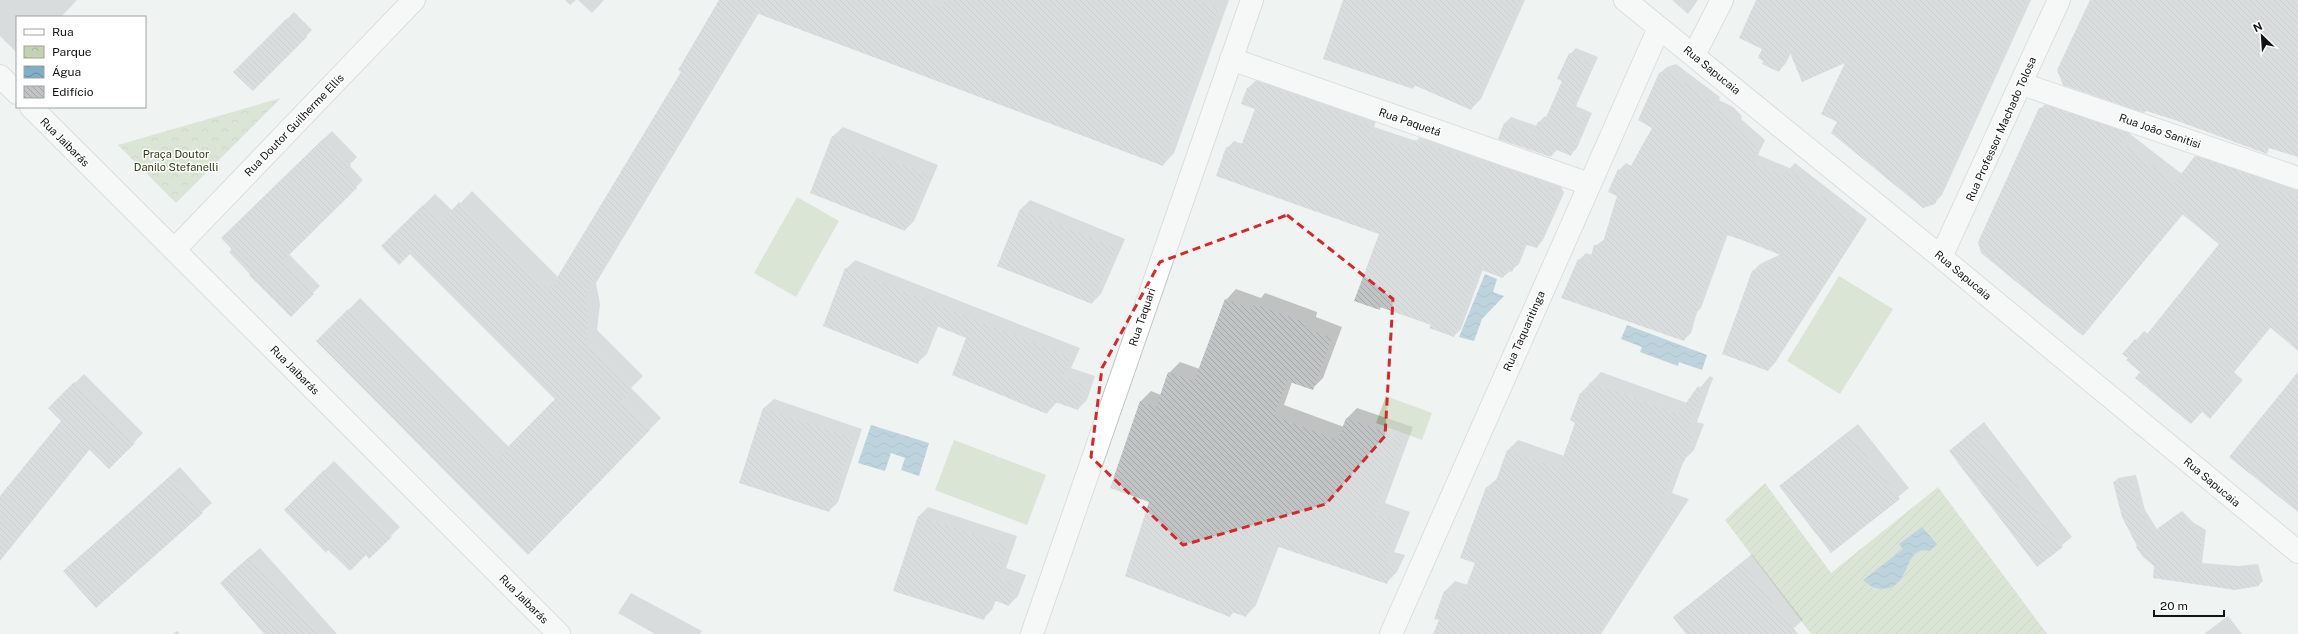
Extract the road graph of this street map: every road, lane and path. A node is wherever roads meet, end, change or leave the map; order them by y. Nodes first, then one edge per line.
1 (414, 0) edge
2 (1252, 0) edge
3 (1625, 0) edge
4 (1722, 0) edge
5 (2059, 0) edge
6 (1659, 28) junction
7 (1694, 55) junction
8 (1231, 59) junction
9 (0, 76) edge
10 (2022, 84) junction
11 (16, 92) edge
12 (32, 108) edge
13 (2298, 178) edge
14 (1590, 184) junction
15 (174, 250) junction
16 (1941, 257) junction
17 (2298, 552) edge
18 (559, 634) edge
19 (1032, 634) edge
20 (1391, 634) edge

1 - 15 street, Rua Doutor Guilherme Ellis
2 - 8 street, Rua Taquari
3 - 6 street, Rua Sapucaia
4 - 7 street
5 - 10 street, Rua Professor Machado Tolosa
6 - 7 street, Rua Sapucaia
6 - 14 street, Rua Taquaritinga
7 - 16 street, Rua Sapucaia
8 - 14 street, Rua Paquetá
8 - 19 street, Rua Taquari
9 - 11 street
10 - 13 street, Rua João Sanitisi
10 - 16 street, Rua Professor Machado Tolosa
12 - 15 street, Rua Jaibarás
14 - 20 street, Rua Taquaritinga
15 - 18 street, Rua Jaibarás
16 - 17 street, Rua Sapucaia

